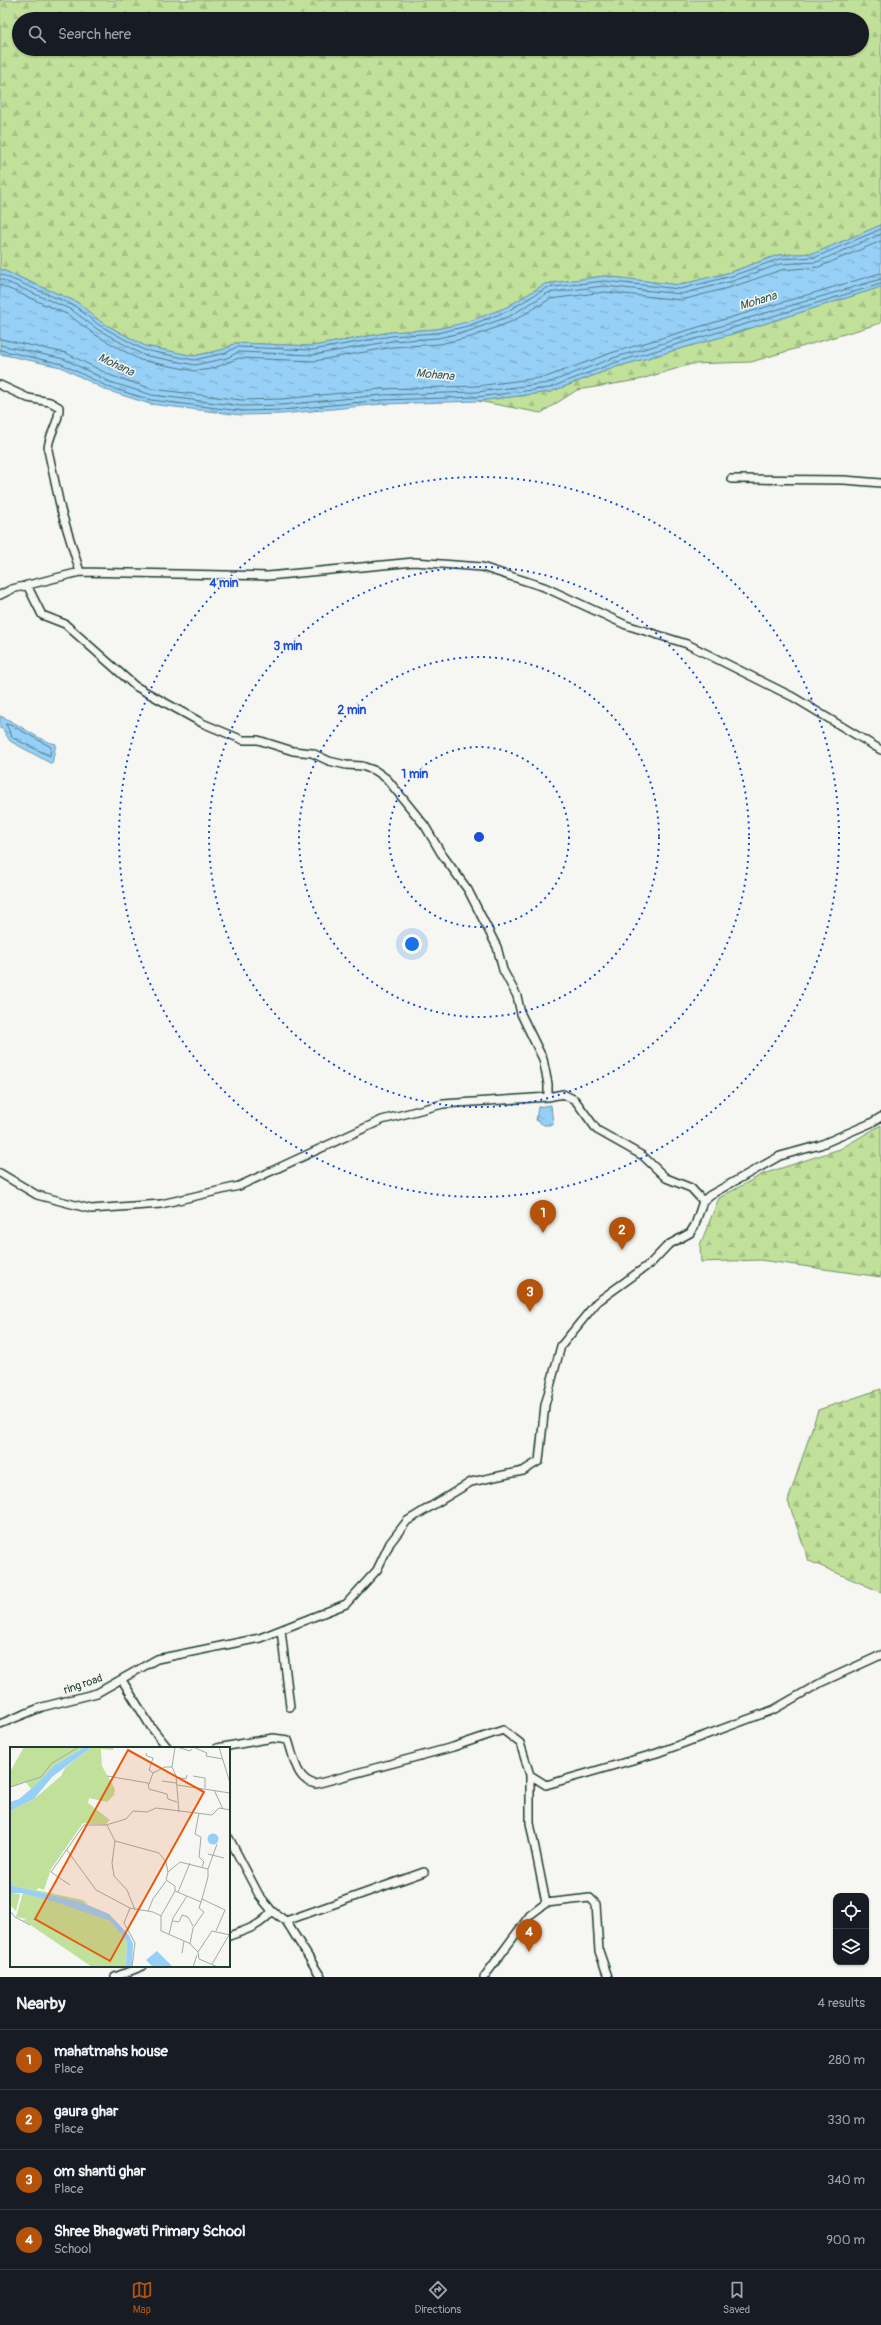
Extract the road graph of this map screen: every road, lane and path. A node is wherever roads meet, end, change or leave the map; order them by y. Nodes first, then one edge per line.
1 (0, 385) edge
2 (731, 479) dead end
3 (881, 483) edge
4 (80, 572) junction
5 (27, 586) junction
6 (0, 595) edge
7 (881, 750) edge
8 (548, 1097) junction
9 (881, 1117) edge
10 (0, 1174) edge
11 (703, 1201) junction
12 (281, 1630) junction
13 (881, 1655) edge
14 (122, 1680) junction
15 (290, 1707) dead end
16 (0, 1724) edge
17 (167, 1747) edge
18 (223, 1747) edge
19 (530, 1774) junction
20 (230, 1840) edge
21 (424, 1872) dead end
22 (546, 1903) junction
23 (272, 1911) junction
24 (286, 1921) junction
25 (230, 1936) edge
26 (140, 1967) edge
27 (318, 1976) edge
28 (115, 1977) edge
29 (484, 1977) edge
30 (608, 1977) edge

1 - 4 street
2 - 3 street
4 - 5 street
4 - 7 street
5 - 6 street
5 - 8 street
8 - 10 street
8 - 11 street
9 - 11 street
11 - 12 street, ring road
12 - 14 street, ring road
12 - 15 street
13 - 19 street
14 - 16 street, ring road
14 - 17 street
18 - 19 street
19 - 22 street
20 - 23 street
21 - 24 street
22 - 29 street
22 - 30 street
23 - 24 street
23 - 25 street
24 - 27 street
26 - 28 street

